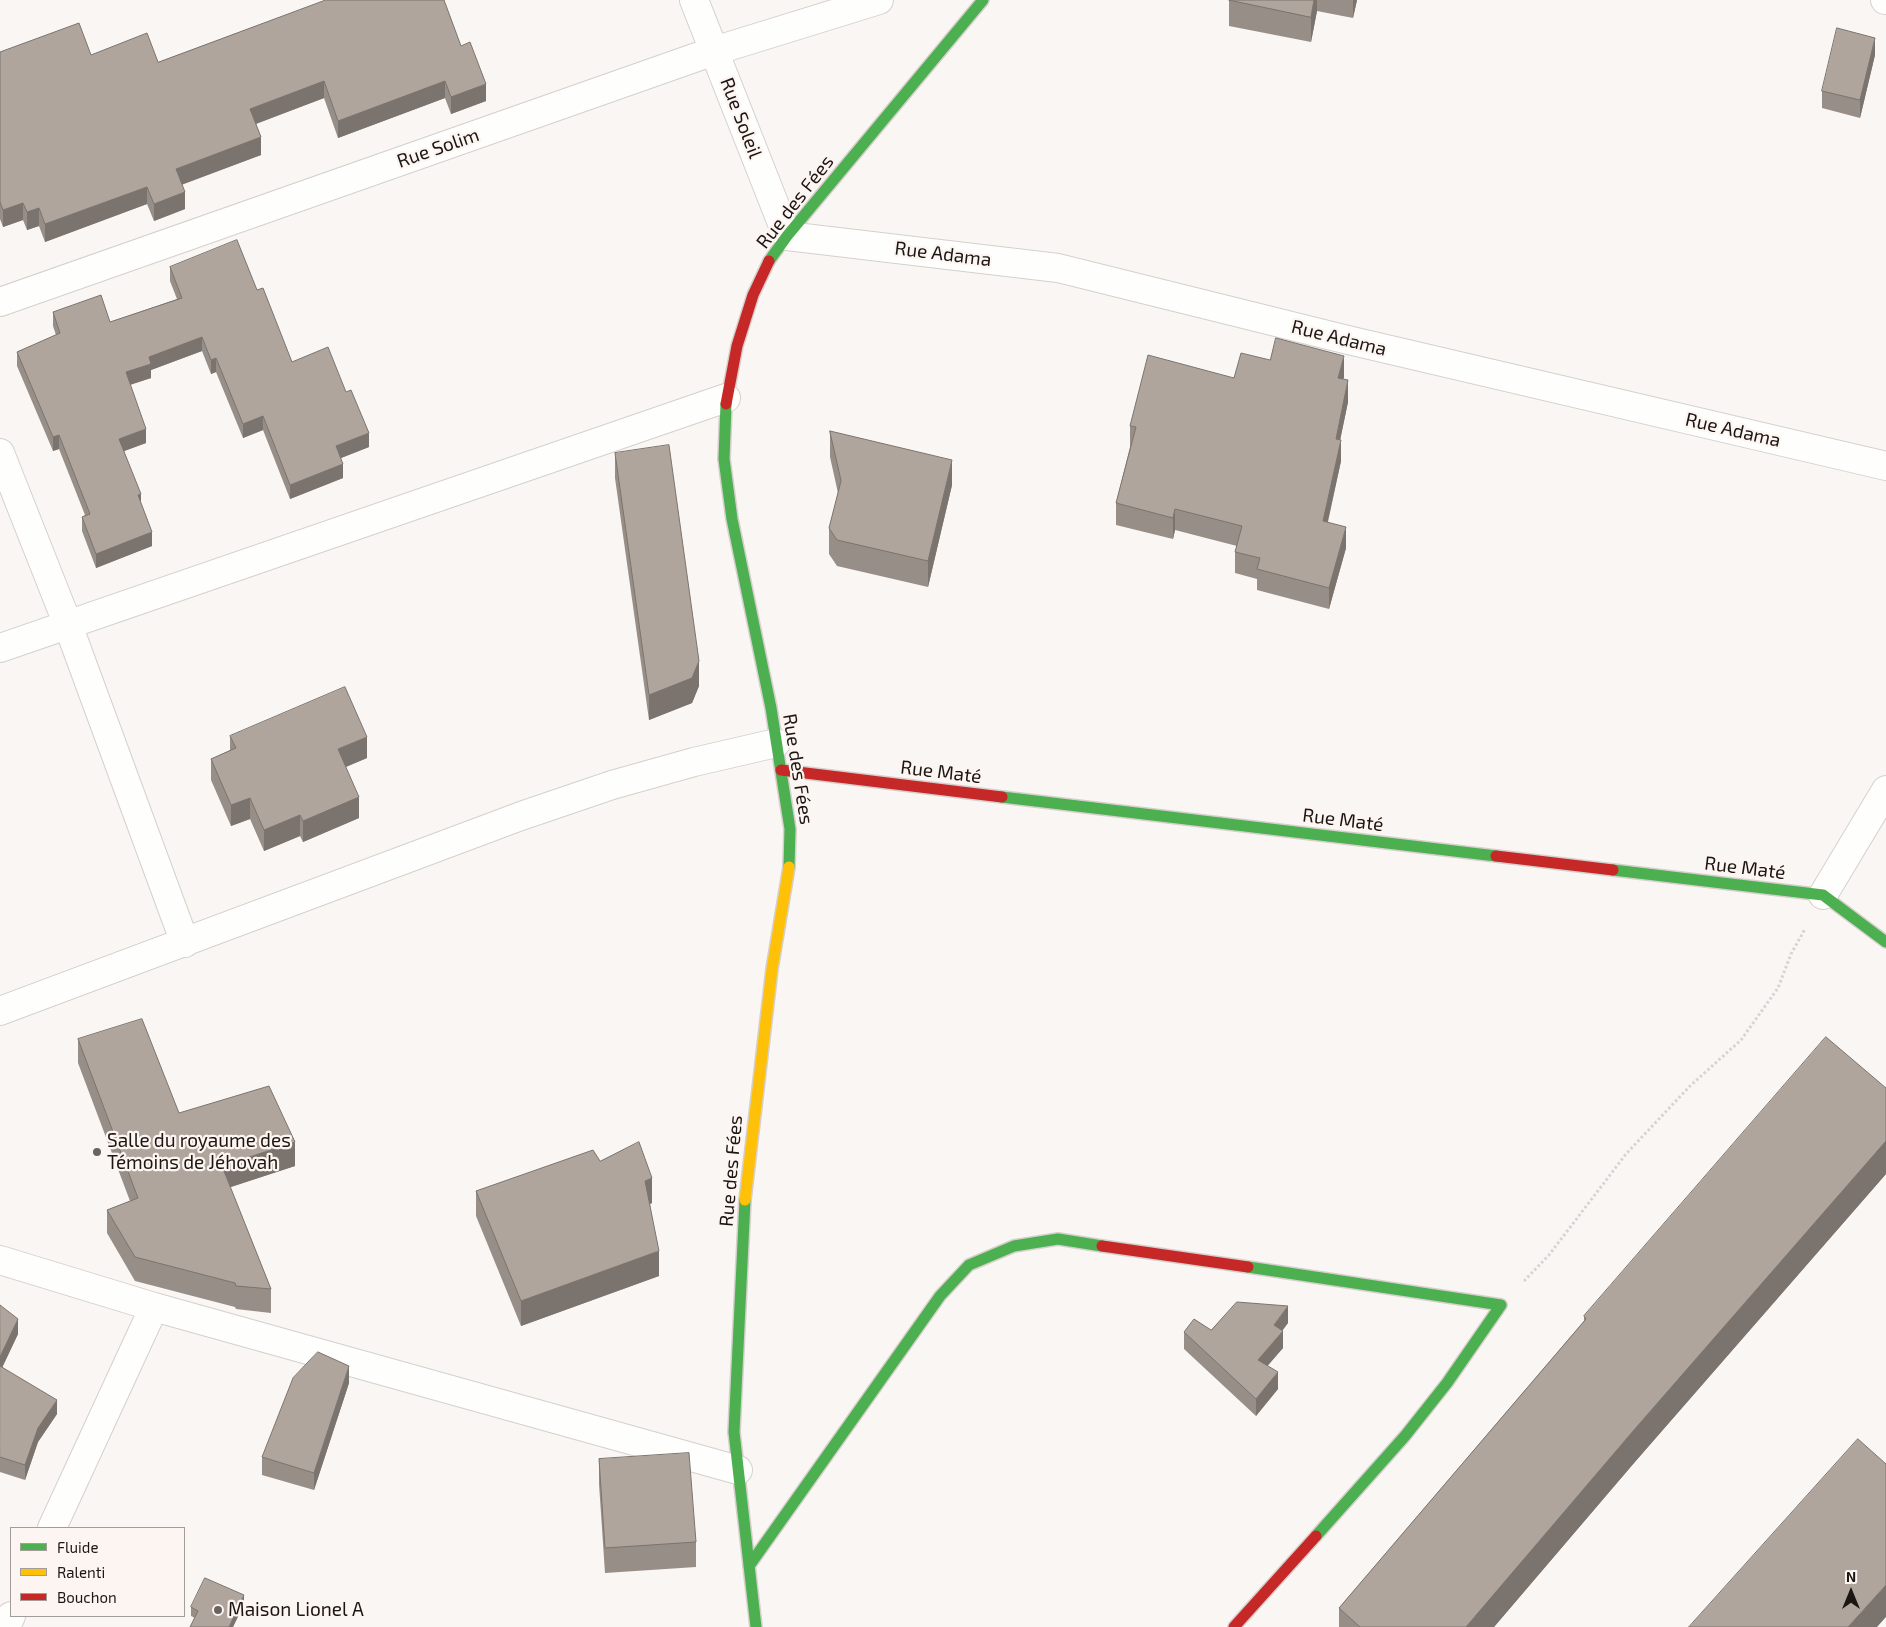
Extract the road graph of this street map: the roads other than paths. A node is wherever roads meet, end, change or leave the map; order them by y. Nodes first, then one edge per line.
1 (694, 0) edge
2 (878, 0) edge
3 (984, 0) edge
4 (714, 51) junction
5 (787, 236) junction
6 (0, 302) edge
7 (726, 398) junction
8 (0, 453) edge
9 (1886, 466) edge
10 (68, 625) junction
11 (0, 648) edge
12 (776, 743) junction
13 (781, 770) junction
14 (1886, 790) edge
15 (1822, 895) junction
16 (1886, 942) edge
17 (185, 943) junction
18 (0, 1011) edge
19 (0, 1260) edge
20 (154, 1308) junction
21 (738, 1470) junction
22 (52, 1527) edge
23 (749, 1566) junction
24 (756, 1627) edge
25 (1234, 1627) edge

1 - 4 street, Rue Soleil
2 - 4 street, Rue Solim
3 - 5 street, Rue des Fées
4 - 5 street, Rue Soleil
4 - 6 street, Rue Solim
5 - 7 street, Rue des Fées
5 - 9 street, Rue Adama
7 - 10 street
7 - 12 street, Rue des Fées
8 - 10 street
10 - 11 street
10 - 17 street
12 - 13 street, Rue des Fées
12 - 17 street
13 - 15 street, Rue Maté
13 - 21 street, Rue des Fées
14 - 15 street
15 - 16 street, Rue Maté
17 - 18 street
19 - 20 street
20 - 21 street
20 - 22 street
21 - 23 street, Rue des Fées
23 - 24 street, Rue des Fées
23 - 25 street

